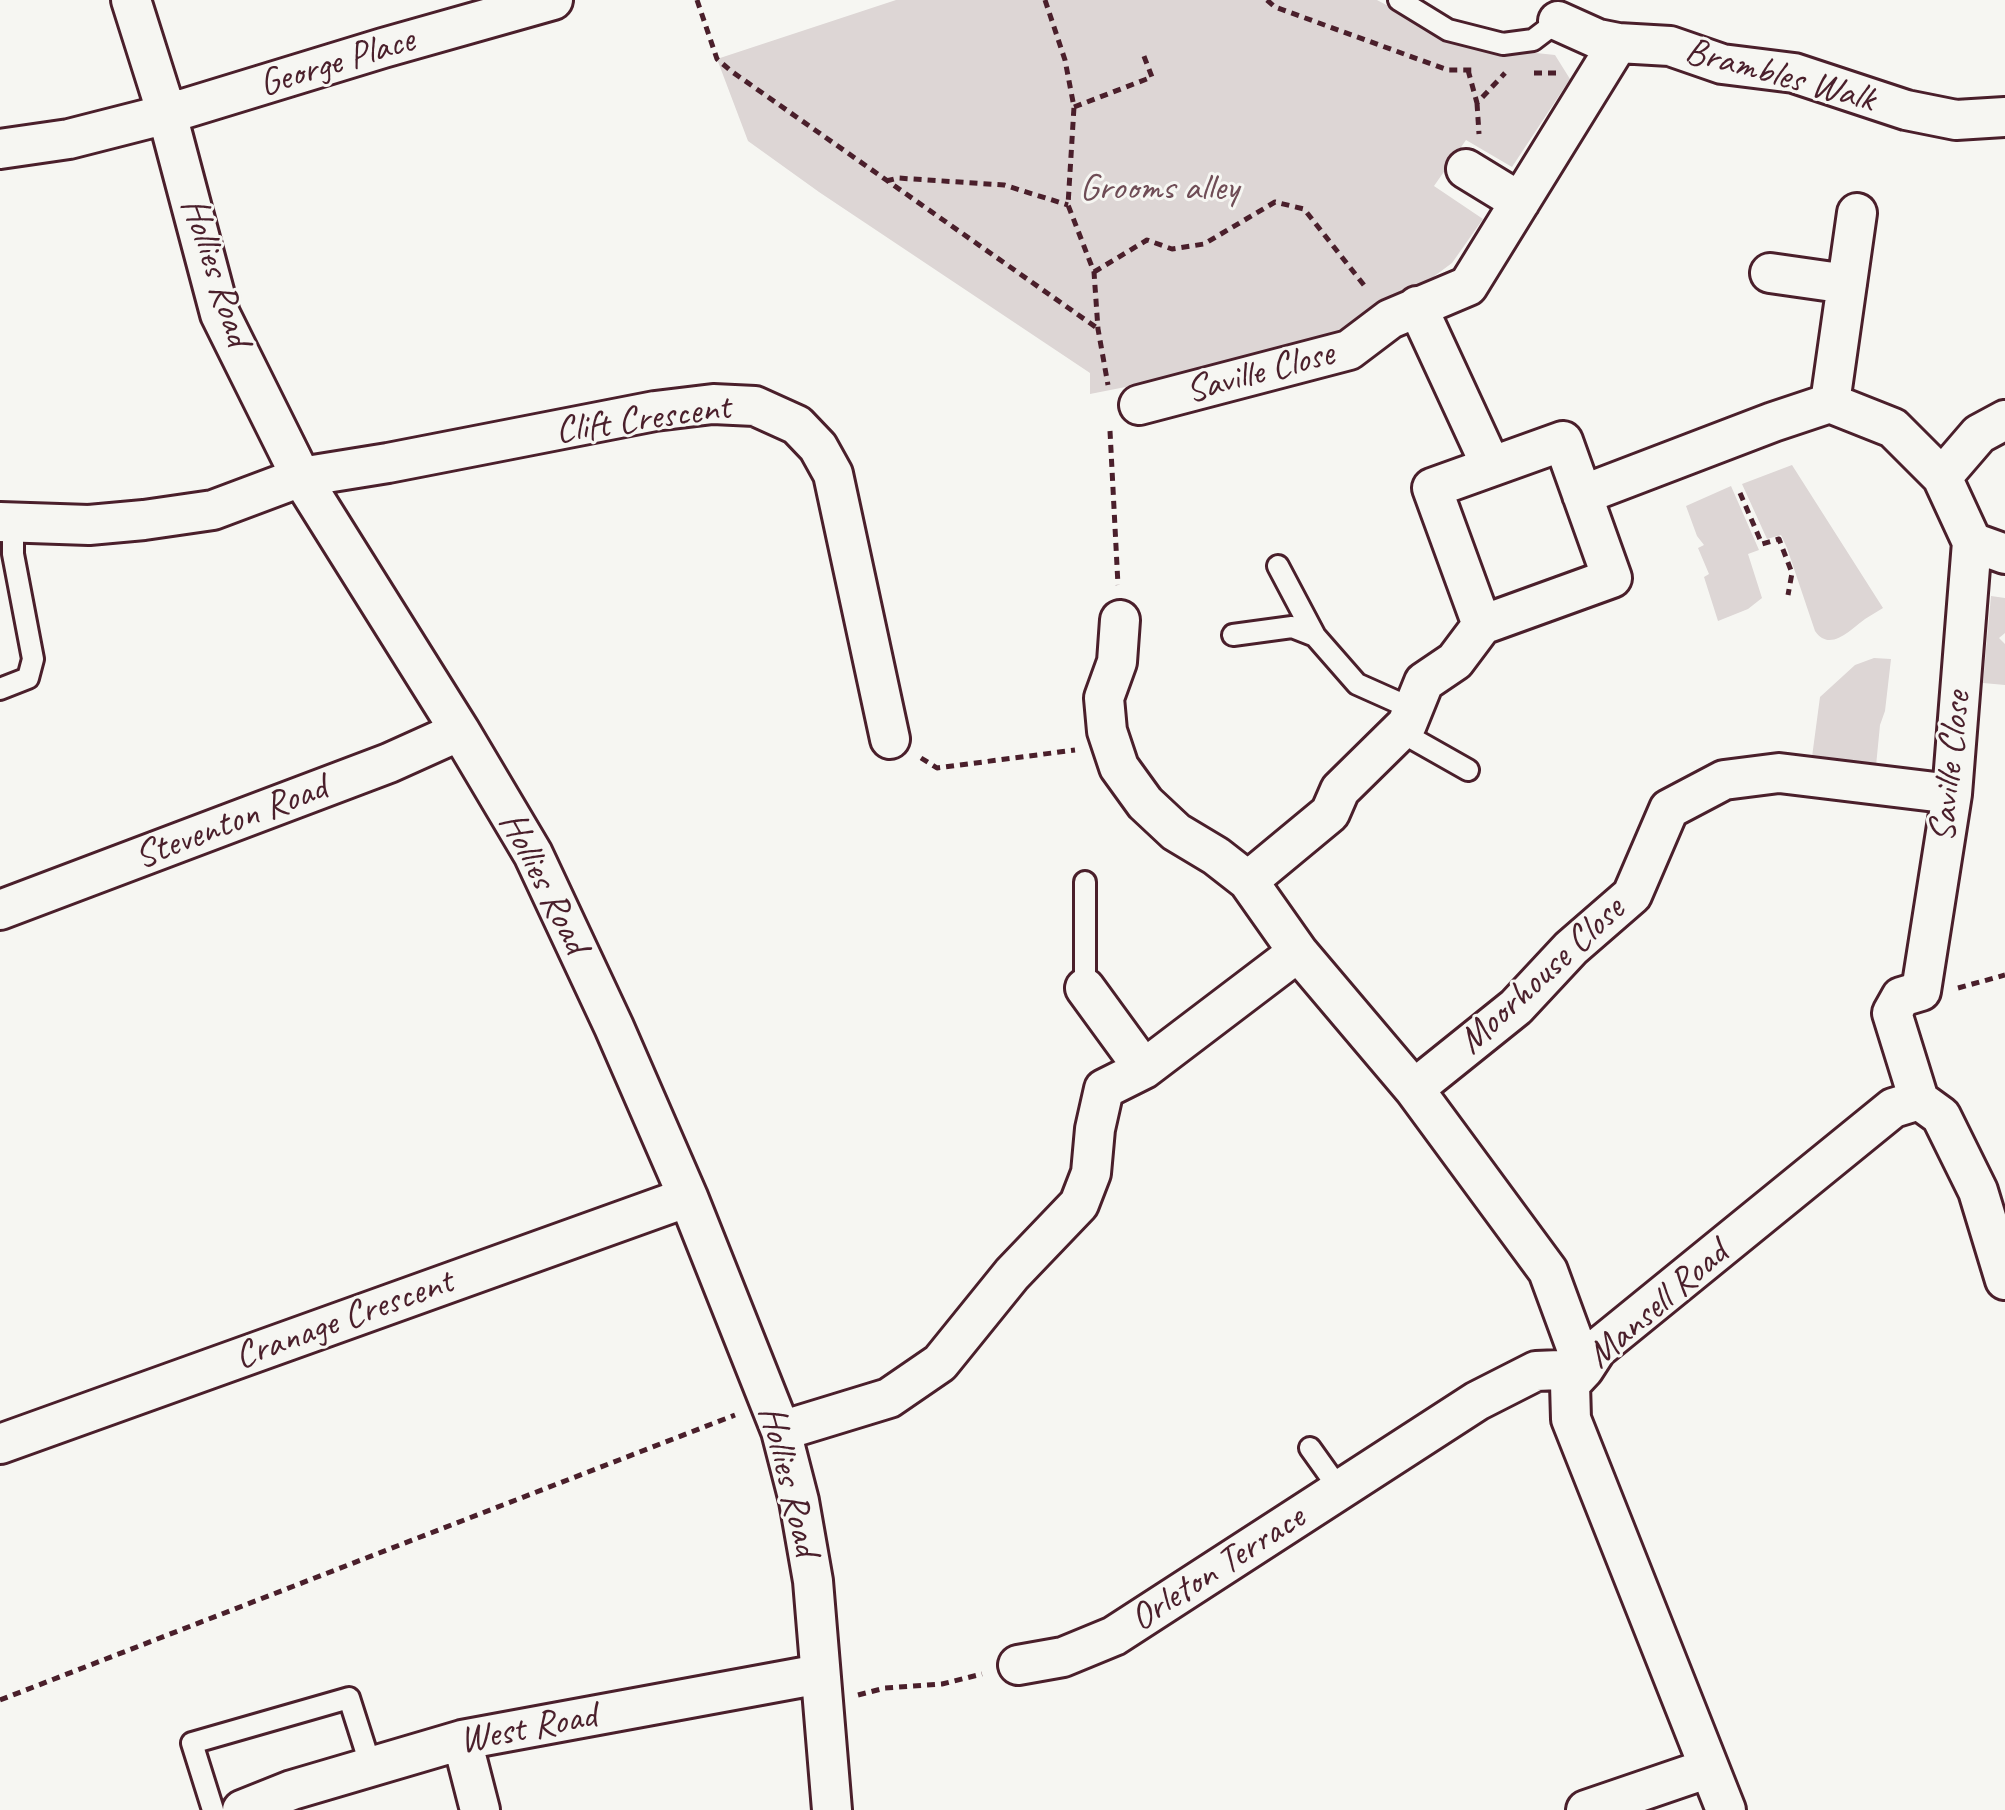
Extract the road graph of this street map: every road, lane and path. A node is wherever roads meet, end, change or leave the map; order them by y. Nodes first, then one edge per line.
1 (131, 0) edge
2 (553, 0) edge
3 (697, 0) edge
4 (1045, 0) edge
5 (1399, 0) edge
6 (1558, 21) joint
7 (1618, 43) junction
8 (1142, 51) dead end
9 (1468, 70) dead end
10 (1507, 71) dead end
11 (1074, 107) junction
12 (167, 114) junction
13 (2005, 117) edge
14 (0, 149) edge
15 (1466, 169) dead end
16 (886, 181) junction
17 (1520, 202) junction
18 (1068, 205) junction
19 (1857, 213) dead end
20 (1094, 272) junction
21 (1770, 273) dead end
22 (1847, 284) junction
23 (1404, 312) junction
24 (1098, 329) junction
25 (1830, 403) junction
26 (1119, 405) junction
27 (2005, 420) edge
28 (1491, 466) junction
29 (301, 477) junction
30 (1942, 477) junction
31 (1740, 493) dead end
32 (1582, 495) junction
33 (7, 522) edge
34 (1988, 548) edge
35 (1278, 566) dead end
36 (1788, 595) dead end
37 (1120, 620) joint
38 (1482, 625) junction
39 (1233, 635) dead end
40 (1315, 636) junction
41 (0, 689) edge
42 (1408, 718) junction
43 (460, 731) junction
44 (890, 739) joint
45 (1112, 746) junction
46 (1468, 770) dead end
47 (1952, 794) junction
48 (1248, 881) junction
49 (1085, 882) dead end
50 (0, 910) edge
51 (1298, 952) junction
52 (1085, 988) joint
53 (1144, 1069) junction
54 (1414, 1089) junction
55 (1919, 1100) junction
56 (1992, 1186) edge
57 (688, 1197) junction
58 (2005, 1280) edge
59 (1577, 1376) junction
60 (775, 1416) junction
61 (0, 1444) edge
62 (1310, 1448) dead end
63 (1340, 1490) junction
64 (1018, 1665) joint
65 (822, 1689) junction
66 (0, 1700) edge
67 (462, 1740) junction
68 (371, 1767) junction
69 (1709, 1768) junction
70 (213, 1810) edge
71 (242, 1810) edge
72 (480, 1810) edge
73 (832, 1810) edge
74 (1586, 1810) edge
75 (1726, 1810) edge

1 - 12 street, Hollies Road
2 - 12 street, George Place
3 - 16 path
4 - 11 path
5 - 6 lane
6 - 7 street, Brambles Walk
7 - 13 street, Brambles Walk
7 - 17 street, Saville Close
8 - 11 path
9 - 10 path
11 - 18 path
12 - 14 street, George Place
12 - 29 street, Hollies Road
15 - 17 street
16 - 18 path
16 - 24 path
17 - 23 street, Saville Close
18 - 20 path
19 - 22 street
20 - 23 path
20 - 24 path
21 - 22 street
22 - 25 street
23 - 26 street, Saville Close
23 - 28 street
24 - 26 path
25 - 30 street, Saville Close
25 - 32 street
26 - 37 path
27 - 30 street
28 - 32 street
28 - 38 street
29 - 33 street, Clift Crescent
29 - 43 street, Hollies Road
29 - 44 street, Clift Crescent
30 - 34 street, Saville Close
31 - 36 path
32 - 38 street
33 - 41 lane
34 - 47 street, Saville Close
35 - 40 lane
37 - 45 street
38 - 42 street
39 - 40 lane
40 - 42 lane
42 - 46 lane
42 - 48 street
43 - 50 street, Steventon Road
43 - 57 street, Hollies Road
44 - 45 path
45 - 48 street
47 - 54 street, Moorhouse Close
47 - 55 street, Saville Close
48 - 51 street
49 - 52 lane
51 - 53 street
51 - 54 street
52 - 53 street
53 - 60 street
54 - 59 street
55 - 56 street
55 - 59 street, Mansell Road
56 - 58 street
57 - 60 street, Hollies Road
57 - 61 street, Cranage Crescent
59 - 63 street, Orleton Terrace
59 - 69 street, Mansell Road
60 - 65 street, Hollies Road
60 - 66 path
62 - 63 lane
63 - 64 street, Orleton Terrace
64 - 65 path
65 - 67 street, West Road
65 - 73 street, Hollies Road
67 - 68 street, West Road
67 - 72 street
68 - 70 lane
68 - 71 street, West Road
69 - 74 street
69 - 75 street, Mansell Road

